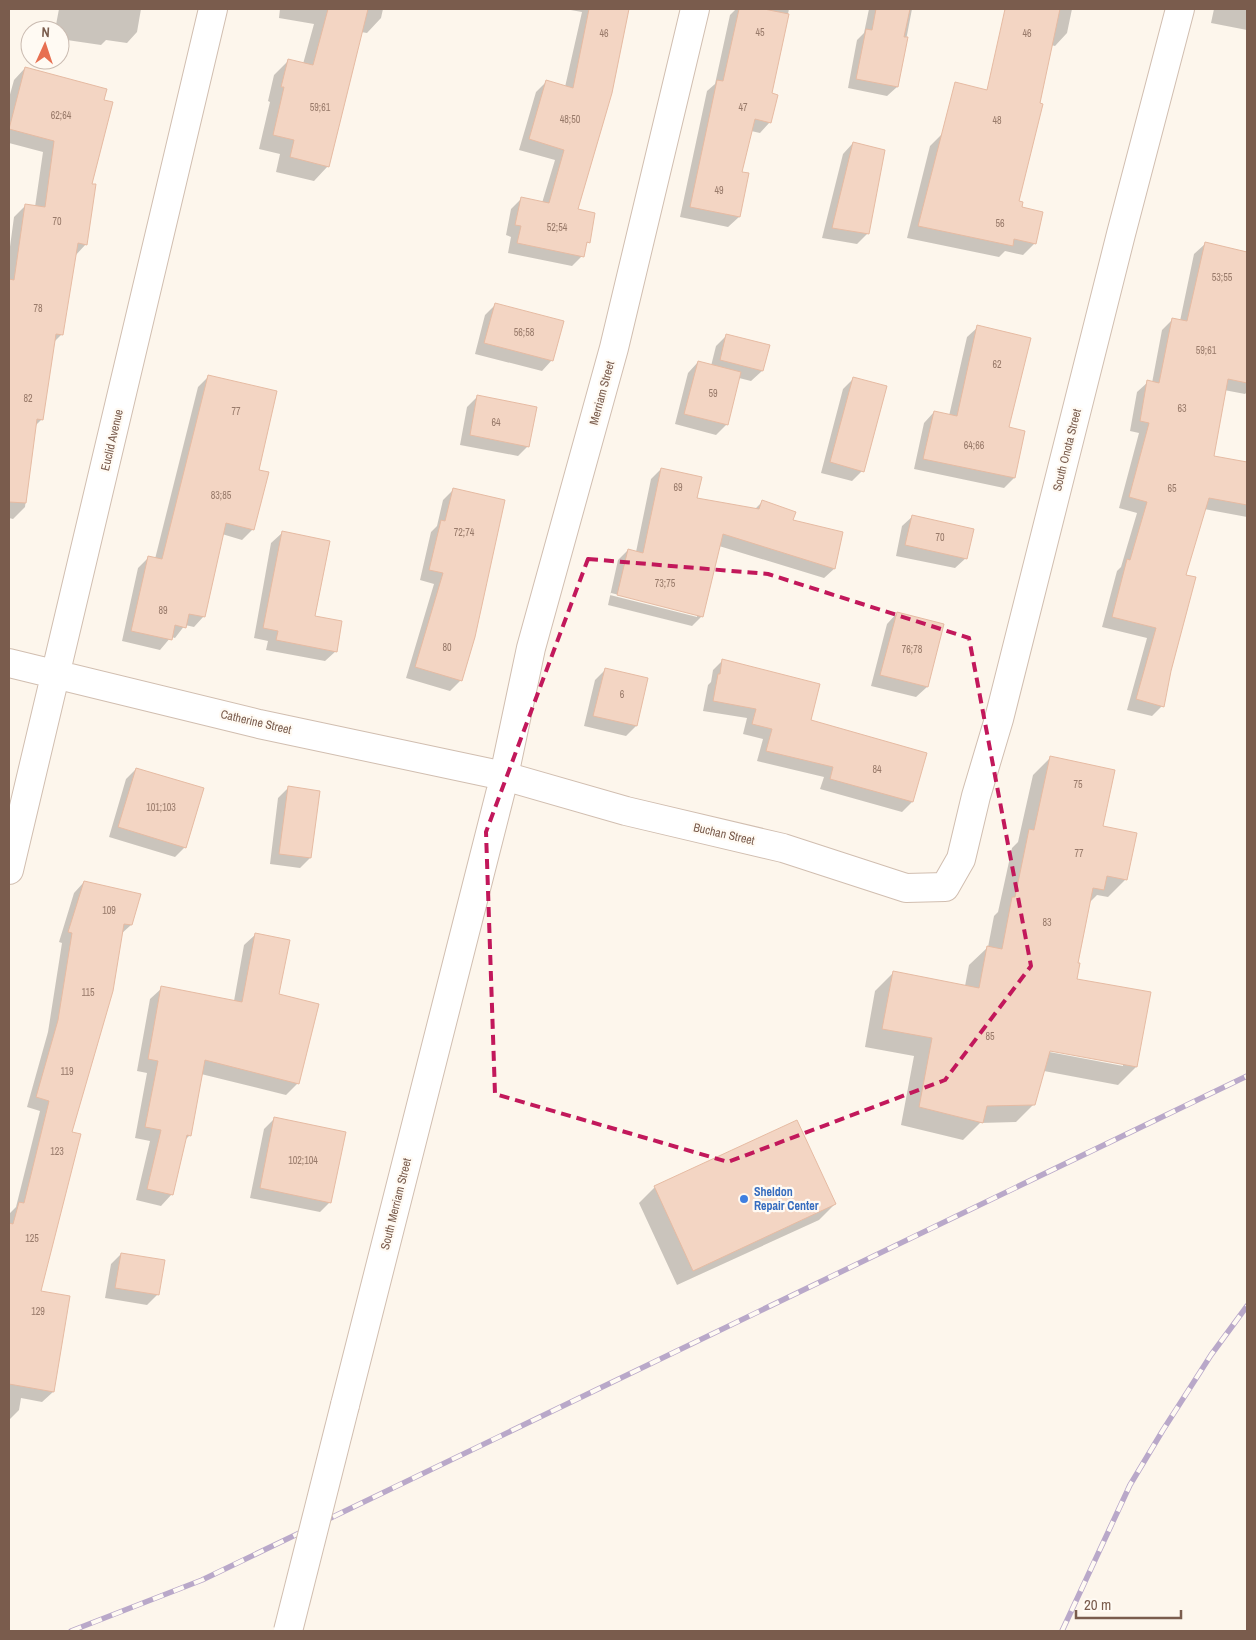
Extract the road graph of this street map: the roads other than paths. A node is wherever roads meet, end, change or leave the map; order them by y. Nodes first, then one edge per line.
1 (213, 9) edge
2 (695, 9) edge
3 (1180, 9) edge
4 (9, 663) edge
5 (57, 675) junction
6 (504, 776) junction
7 (9, 870) edge
8 (945, 887) joint
9 (288, 1631) edge

1 - 5 street, Euclid Avenue
2 - 6 street, Merriam Street
3 - 8 street, South Onota Street
4 - 5 street, Catherine Street
5 - 6 street, Catherine Street
5 - 7 street, Euclid Avenue
6 - 8 street, Buchan Street
6 - 9 street, South Merriam Street, bridge

